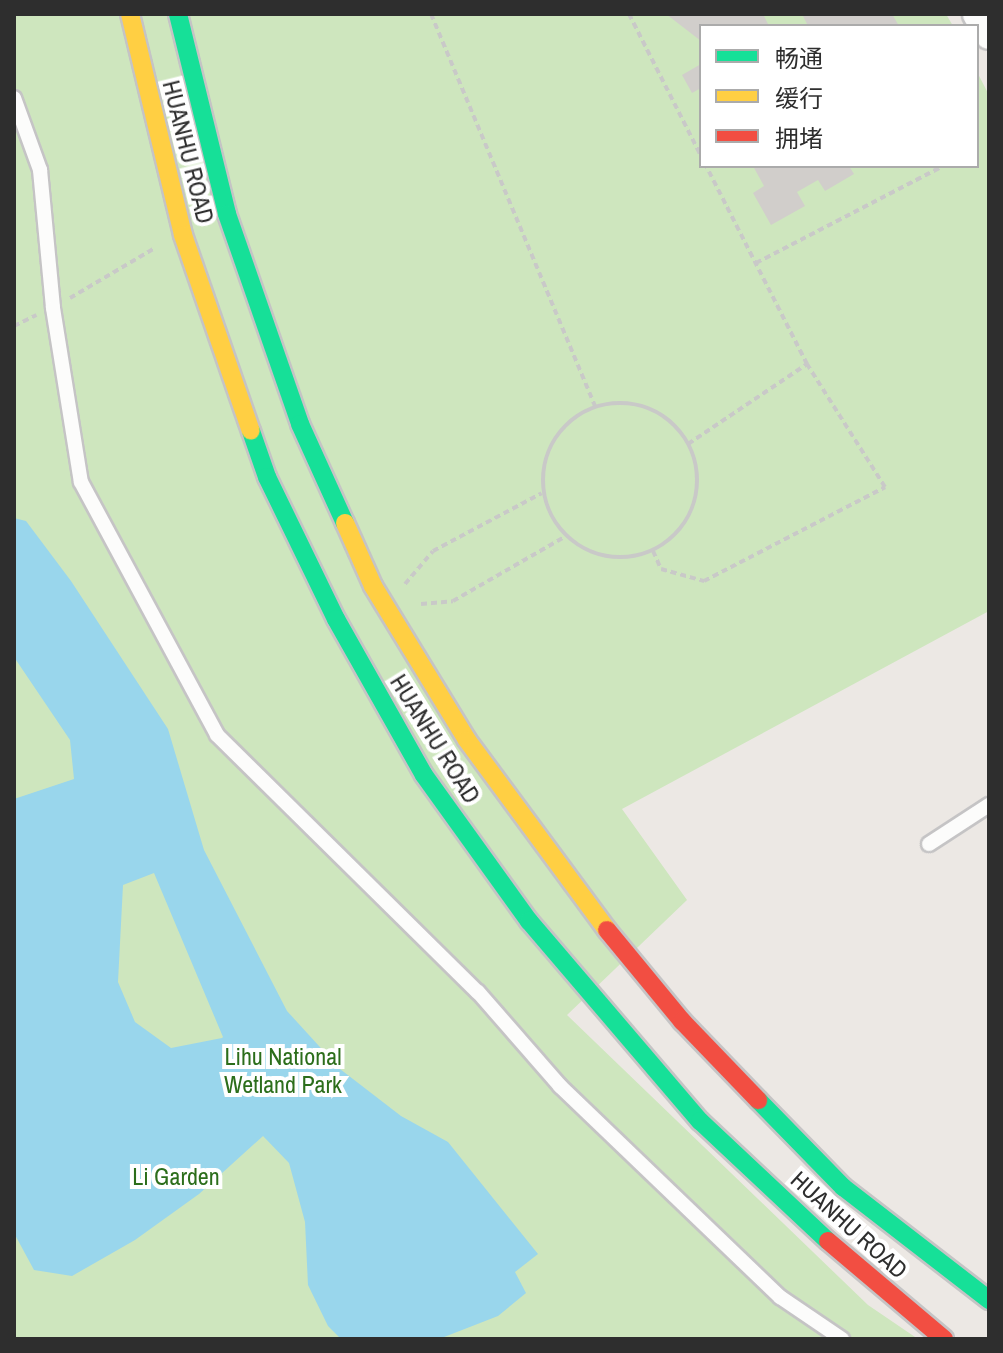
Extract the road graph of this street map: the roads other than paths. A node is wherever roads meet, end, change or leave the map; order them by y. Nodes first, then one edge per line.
1 (130, 14) edge
2 (178, 14) edge
3 (977, 14) edge
4 (989, 35) edge
5 (14, 98) edge
6 (989, 805) edge
7 (929, 844) dead end
8 (989, 1300) edge
9 (842, 1339) edge
10 (944, 1339) edge

1 - 10 main road, HUANHU ROAD
2 - 8 main road, HUANHU ROAD
3 - 4 street
5 - 9 lane
6 - 7 lane

